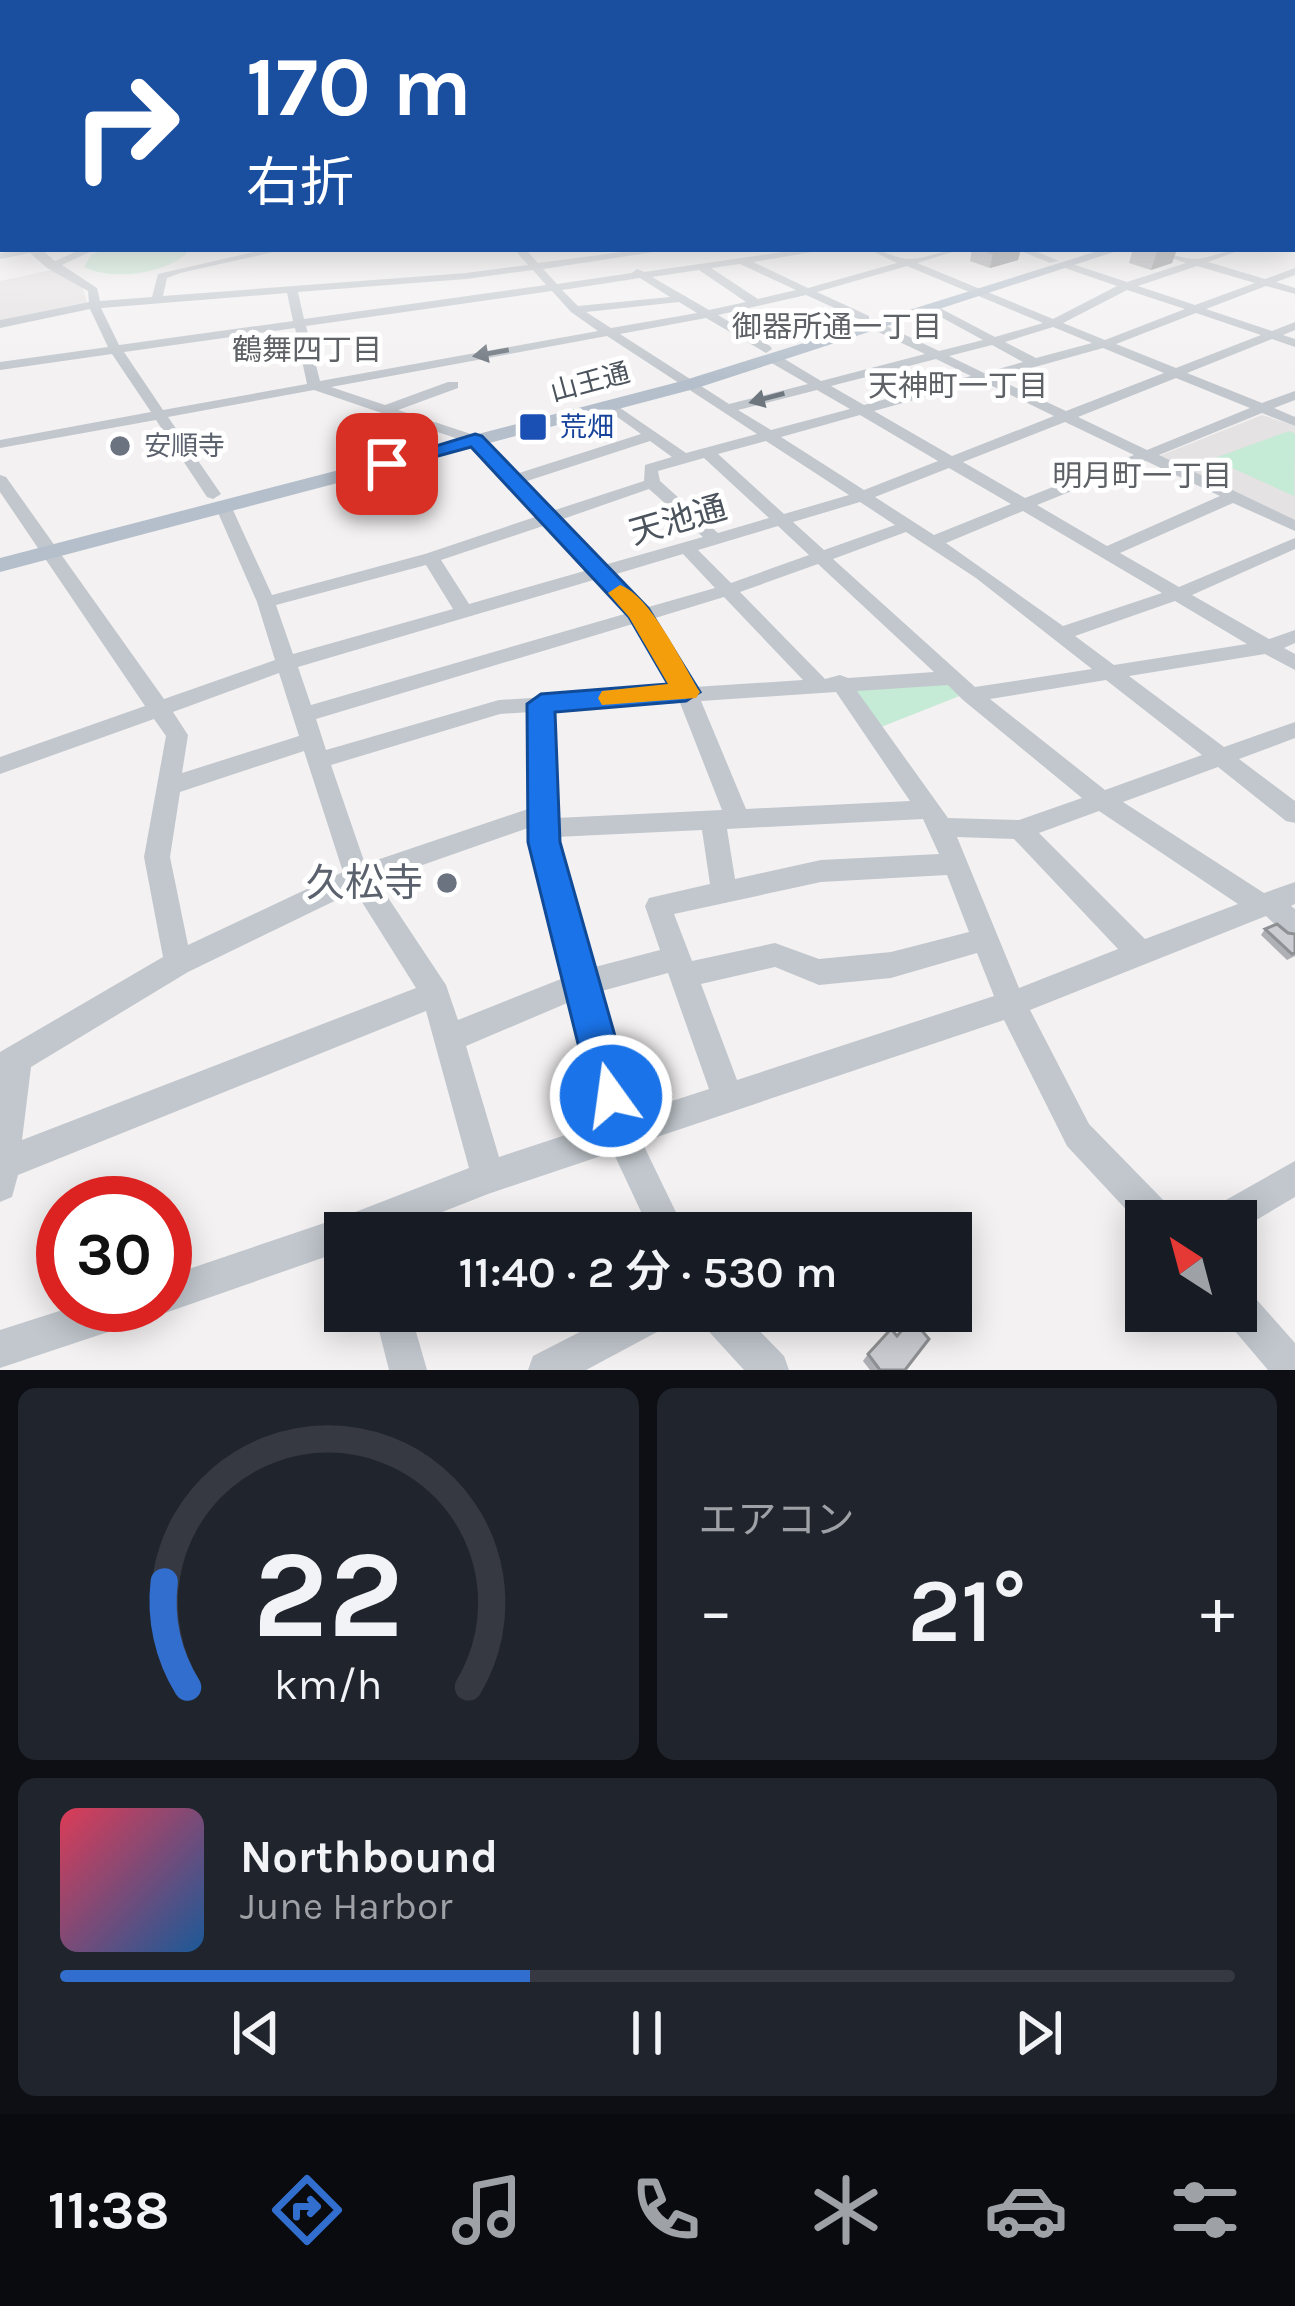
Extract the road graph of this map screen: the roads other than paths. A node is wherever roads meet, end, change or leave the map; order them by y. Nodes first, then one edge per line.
1 (35, 252) edge
2 (84, 252) edge
3 (200, 252) edge
4 (264, 252) edge
5 (522, 252) edge
6 (723, 252) edge
7 (802, 252) edge
8 (880, 252) edge
9 (947, 252) edge
10 (1029, 252) edge
11 (1085, 252) edge
12 (1105, 252) edge
13 (1161, 252) edge
14 (1229, 252) edge
15 (604, 253) edge
16 (741, 260) junction
17 (1198, 262) junction
18 (908, 263) junction
19 (1060, 263) junction
20 (193, 264) junction
21 (51, 266) junction
22 (700, 266) junction
23 (537, 269) junction
24 (1295, 271) edge
25 (640, 274) junction
26 (1265, 282) junction
27 (550, 285) junction
28 (1126, 286) junction
29 (974, 290) junction
30 (1295, 291) edge
31 (292, 292) junction
32 (808, 292) junction
33 (679, 299) junction
34 (157, 300) junction
35 (756, 303) junction
36 (93, 305) junction
37 (932, 308) junction
38 (1194, 308) junction
39 (575, 310) junction
40 (703, 315) junction
41 (298, 321) junction
42 (870, 322) junction
43 (1056, 322) junction
44 (5, 323) edge
45 (1295, 326) edge
46 (606, 332) junction
47 (1273, 335) junction
48 (991, 339) junction
49 (1106, 343) junction
50 (1295, 343) edge
51 (114, 347) junction
52 (769, 353) junction
53 (934, 353) junction
54 (26, 362) junction
55 (1035, 363) junction
56 (0, 366) edge
57 (1178, 373) junction
58 (983, 377) junction
59 (681, 380) junction
60 (818, 383) junction
61 (453, 385) dead end
62 (314, 386) junction
63 (1295, 395) edge
64 (610, 405) junction
65 (1262, 408) junction
66 (725, 409) junction
67 (384, 410) junction
68 (864, 411) junction
69 (160, 413) junction
70 (1064, 416) junction
71 (1295, 422) edge
72 (451, 434) junction
73 (654, 435) junction
74 (768, 437) junction
75 (475, 440) junction
76 (0, 444) edge
77 (709, 454) junction
78 (1150, 455) junction
79 (684, 459) junction
80 (951, 462) junction
81 (0, 480) edge
82 (514, 480) junction
83 (652, 483) junction
84 (864, 496) junction
85 (1234, 496) junction
86 (219, 501) junction
87 (1026, 506) junction
88 (550, 518) junction
89 (782, 521) junction
90 (908, 526) junction
91 (1295, 526) edge
92 (716, 540) junction
93 (932, 542) junction
94 (1295, 543) edge
95 (45, 546) junction
96 (686, 548) junction
97 (0, 549) edge
98 (1106, 553) junction
99 (431, 558) junction
100 (818, 558) junction
101 (0, 565) edge
102 (602, 572) junction
103 (728, 590) junction
104 (1178, 594) junction
105 (266, 602) junction
106 (464, 612) junction
107 (639, 614) junction
108 (1063, 633) junction
109 (1295, 636) edge
110 (1268, 647) junction
111 (1295, 662) edge
112 (286, 663) junction
113 (1115, 674) junction
114 (952, 678) junction
115 (828, 683) junction
116 (686, 692) junction
117 (971, 694) junction
118 (541, 704) junction
119 (160, 709) junction
120 (306, 714) junction
121 (1295, 730) edge
122 (317, 750) junction
123 (1222, 758) junction
124 (0, 766) edge
125 (170, 786) junction
126 (1101, 800) junction
127 (1295, 814) edge
128 (725, 819) junction
129 (933, 819) junction
130 (542, 821) junction
131 (1020, 830) junction
132 (953, 864) junction
133 (359, 877) junction
134 (724, 890) junction
135 (1275, 900) edge
136 (1295, 926) edge
137 (982, 940) junction
138 (1139, 952) junction
139 (178, 963) junction
140 (679, 968) junction
141 (583, 983) junction
142 (436, 994) junction
143 (1011, 1004) junction
144 (450, 1039) junction
145 (8, 1065) edge
146 (727, 1095) junction
147 (621, 1133) junction
148 (3, 1174) edge
149 (488, 1177) junction
150 (1295, 1178) edge
151 (1140, 1200) edge
152 (1257, 1200) edge
153 (403, 1212) edge
154 (659, 1212) edge
155 (324, 1242) edge
156 (192, 1286) edge
157 (1257, 1328) edge
158 (52, 1332) edge
159 (398, 1332) edge
160 (619, 1332) edge
161 (735, 1332) edge
162 (0, 1349) edge
163 (408, 1370) edge
164 (547, 1370) edge
165 (770, 1370) edge
166 (1293, 1370) edge

1 - 21 street
2 - 21 street
3 - 20 street
4 - 20 street
5 - 23 street
6 - 16 street
7 - 16 street
8 - 18 street
9 - 18 street
10 - 19 street
11 - 19 main road, 山王通
12 - 19 main road, 山王通
13 - 17 street
14 - 17 street
15 - 23 street
15 - 25 street
16 - 22 street
16 - 32 street
17 - 26 street
17 - 28 street
18 - 29 street
18 - 32 street
19 - 28 street
19 - 29 main road, 山王通
20 - 34 street
21 - 36 street
22 - 25 street
22 - 35 street
23 - 27 street
23 - 31 street
24 - 26 street
25 - 27 street
25 - 33 street
26 - 30 street
26 - 38 street
27 - 39 street
27 - 41 street
28 - 38 street
28 - 43 street
29 - 37 main road, 山王通
29 - 42 main road, 山王通
29 - 43 street
31 - 34 street
31 - 41 street
32 - 35 street
32 - 42 street
33 - 39 street
33 - 40 street
34 - 36 street
35 - 40 street
36 - 44 street
36 - 51 street
37 - 42 main road, 山王通
37 - 48 street
38 - 47 street
38 - 49 street
39 - 46 street
40 - 46 street
40 - 52 street
41 - 51 street
41 - 62 street
42 - 52 main road, 山王通
42 - 53 street
43 - 48 street
43 - 49 street
44 - 54 street
45 - 47 street, 天池通
46 - 59 street
46 -> 62 street
47 - 50 street
47 - 57 street, 天池通
48 - 53 street
48 - 55 street
49 - 55 street
49 - 57 street
51 - 54 street
51 - 69 street
52 - 59 main road, 山王通
52 - 60 street
53 - 58 street
53 - 60 street
54 - 56 street
55 - 58 street
57 - 65 street
57 - 70 street, 天池通
58 - 68 street
58 - 70 street
59 - 64 main road, 山王通
59 - 66 street
59 - 72 main road, 山王通
60 -> 66 street
60 - 68 street
61 - 67 street
62 - 67 street
62 - 69 street
63 - 65 street
64 - 73 street
64 - 75 main road, 山王通
65 - 71 street
65 - 78 street
66 - 74 street
67 - 72 street
68 - 74 street
68 - 80 street
69 - 76 street
69 - 86 street
70 - 78 street
70 - 80 street, 天池通
72 - 75 street
72 - 86 main road, 山王通
73 - 79 street
73 - 82 street
74 - 77 street
74 - 84 street
75 - 82 street
75 - 86 main road, 山王通
77 - 79 street
77 - 89 street
78 - 85 street
78 - 87 street
79 - 83 street
80 - 84 street, 天池通
80 - 87 street
81 - 95 street
82 - 88 street
83 - 88 street
83 - 92 street
84 - 89 street, 天池通
84 - 90 street
85 - 91 street
85 - 98 street
86 - 95 main road, 山王通
86 - 105 street
87 - 93 street
87 - 98 street
88 - 99 street
88 - 102 street
89 - 92 street, 天池通
89 - 100 street
90 - 93 street
90 - 100 street
92 - 96 street, 天池通
93 - 108 street
94 - 104 street
95 - 97 main road, 山王通
95 - 101 main road, 山王通
95 - 119 street
96 - 102 street, 天池通
96 - 103 street
98 - 104 street
99 - 105 street
99 - 106 street
100 - 103 street
100 - 114 street
102 - 106 street, 天池通
102 - 107 street
103 - 107 street
103 - 115 street
104 - 108 street
104 - 110 street
105 - 112 street
106 - 112 street, 天池通
107 - 116 street
107 - 120 street
108 - 113 street
109 - 110 street
110 - 111 street
110 - 113 street
112 - 119 street, 天池通
112 - 120 street
113 - 117 street
113 - 123 street
114 - 115 street
114 - 117 street
115 - 116 street
115 - 129 street
116 - 118 street
116 - 128 street
117 - 126 street
118 - 122 street
118 - 130 street
119 - 124 street, 天池通
119 - 125 street
120 - 122 street
121 - 123 street
122 - 125 street
122 - 133 street
123 - 126 street
123 - 127 street
125 - 139 street
126 - 131 street
126 - 135 street
128 - 129 street
128 - 130 street
128 - 134 street
129 - 131 street
129 - 132 street
130 - 133 street
130 - 141 street
131 - 138 street
132 - 134 street
132 - 137 street
133 - 139 street
133 - 142 street
134 - 140 street
135 - 136 street
135 - 138 street
137 - 140 street
137 - 143 street
138 - 143 street
139 - 145 street
140 - 141 street
140 - 146 street
141 - 144 street
141 - 147 street
142 - 144 street
142 - 148 street
143 - 146 street
143 - 151 street
144 - 149 street
145 - 148 street
146 - 147 street
147 - 149 street
147 - 154 street
149 - 153 street
150 - 152 street
155 - 156 street
157 - 166 street
158 - 162 street
159 - 163 street
160 - 164 street
161 - 165 street

